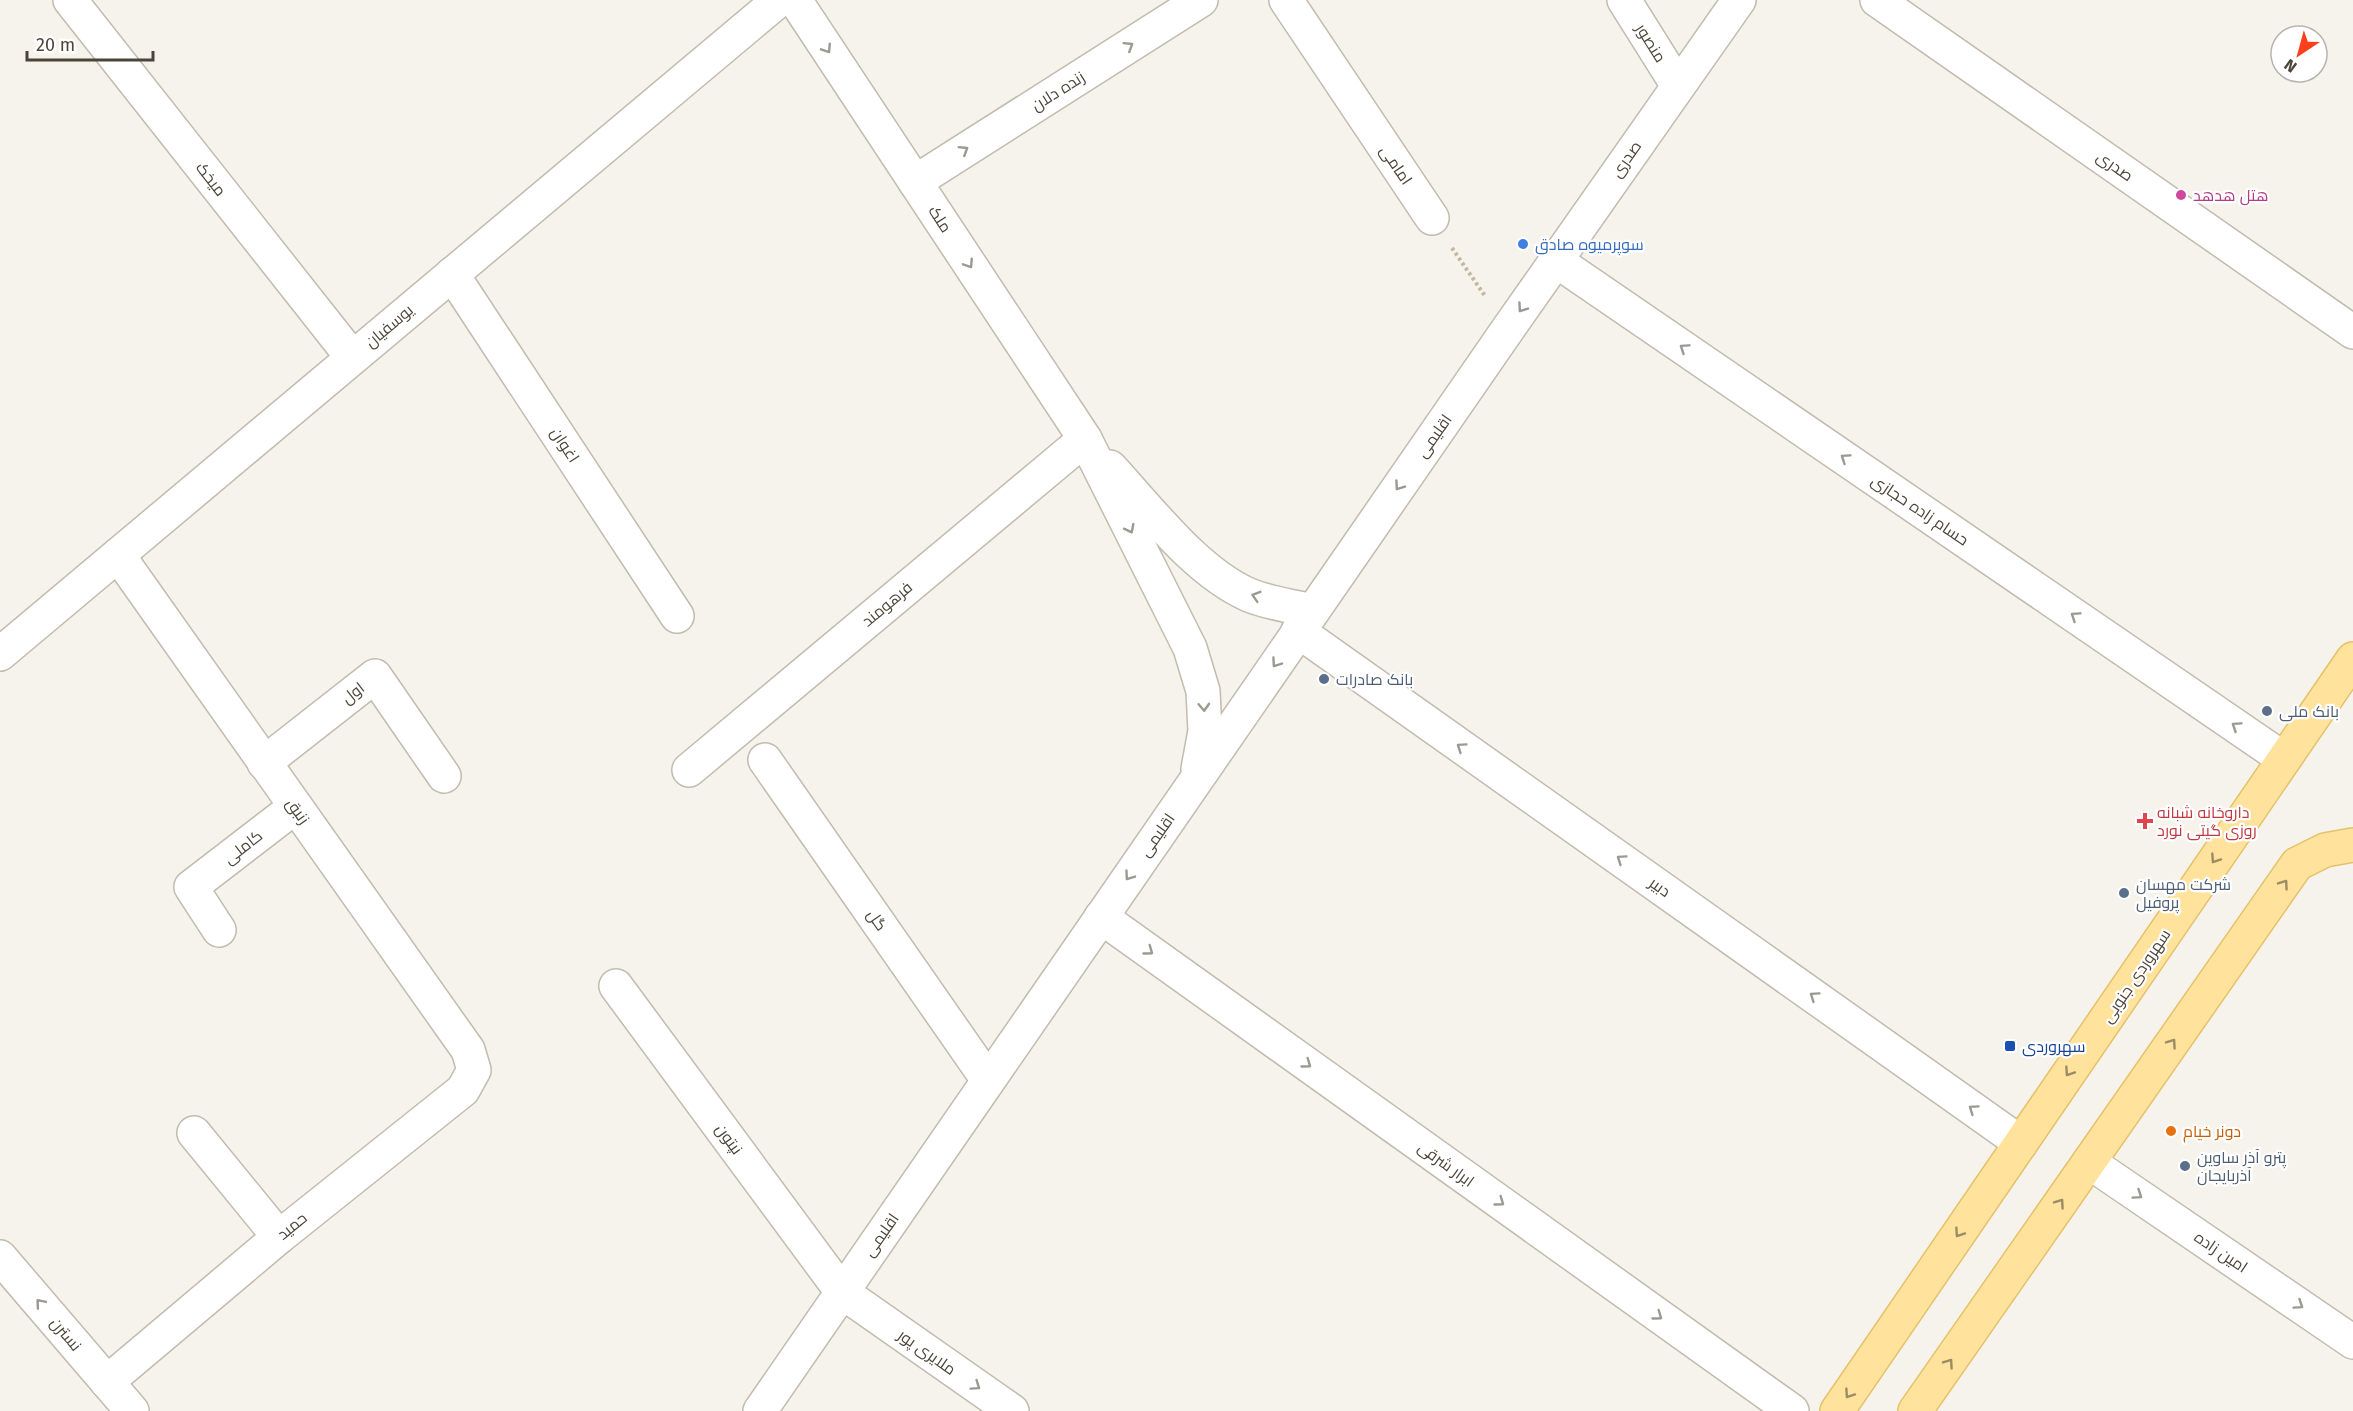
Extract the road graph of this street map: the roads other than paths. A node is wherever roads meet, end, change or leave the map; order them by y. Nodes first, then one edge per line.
1 (70, 0) edge
2 (780, 0) edge
3 (795, 0) edge
4 (1201, 0) edge
5 (1286, 0) edge
6 (1624, 0) edge
7 (1739, 0) edge
8 (1877, 0) edge
9 (1678, 86) junction
10 (915, 182) junction
11 (1432, 218) road end
12 (1555, 260) junction
13 (452, 274) junction
14 (2353, 332) edge
15 (352, 357) junction
16 (1084, 439) junction
17 (118, 555) junction
18 (677, 616) dead end
19 (1305, 621) junction
20 (0, 654) edge
21 (2353, 659) edge
22 (2284, 759) junction
23 (765, 760) dead end
24 (264, 763) junction
25 (689, 770) dead end
26 (444, 776) dead end
27 (1196, 780) junction
28 (294, 807) junction
29 (2353, 844) edge
30 (1101, 917) junction
31 (219, 930) dead end
32 (616, 986) dead end
33 (474, 1070) joint
34 (988, 1080) junction
35 (194, 1133) dead end
36 (2021, 1143) junction
37 (2089, 1162) junction
38 (279, 1237) junction
39 (0, 1257) edge
40 (842, 1292) junction
41 (2353, 1342) edge
42 (107, 1382) junction
43 (132, 1411) edge
44 (760, 1411) edge
45 (1012, 1411) edge
46 (1791, 1411) edge
47 (1837, 1411) edge
48 (1915, 1411) edge

1 - 15 street, میخک
2 - 13 street, یوسفیان
3 -> 10 street, ملک
10 -> 4 street, زنده دلان
5 - 11 street, امامی
6 - 9 street, منصور
7 - 9 street, صدری
8 - 14 street, صدری
9 - 12 street, صدری
10 -> 16 street, ملک
12 -> 19 street, اقلیمی
22 -> 12 street, حسام زاده حجازی
13 - 15 street, یوسفیان
13 - 18 street, اغوان
15 - 17 street, یوسفیان
19 -> 16 street
16 - 25 street, فرهومند
16 -> 27 street
17 - 20 street, یوسفیان
17 - 24 street, زنبق
19 -> 27 street, اقلیمی
36 -> 19 street, دبیر
21 - 22 main road, سهروردی جنوبی
22 -> 36 main road, سهروردی جنوبی
23 - 34 street, گل
24 - 26 street, اول
24 - 28 street, زنبق
27 -> 30 street, اقلیمی
28 - 31 street, کاملی
28 - 33 street, زنبق
37 -> 29 main road
30 - 34 street, اقلیمی
30 -> 46 street, ابرار شرقی
32 - 40 street, نپتون
33 - 38 street, حمید
34 - 40 street, اقلیمی
35 - 38 street
36 -> 47 main road, سهروردی جنوبی
37 -> 41 street, امین زاده
48 -> 37 main road
38 - 42 street, حمید
42 -> 39 street, نسترن
40 - 44 street, اقلیمی
40 -> 45 street, ملایری پور
42 - 43 street, نسترن

